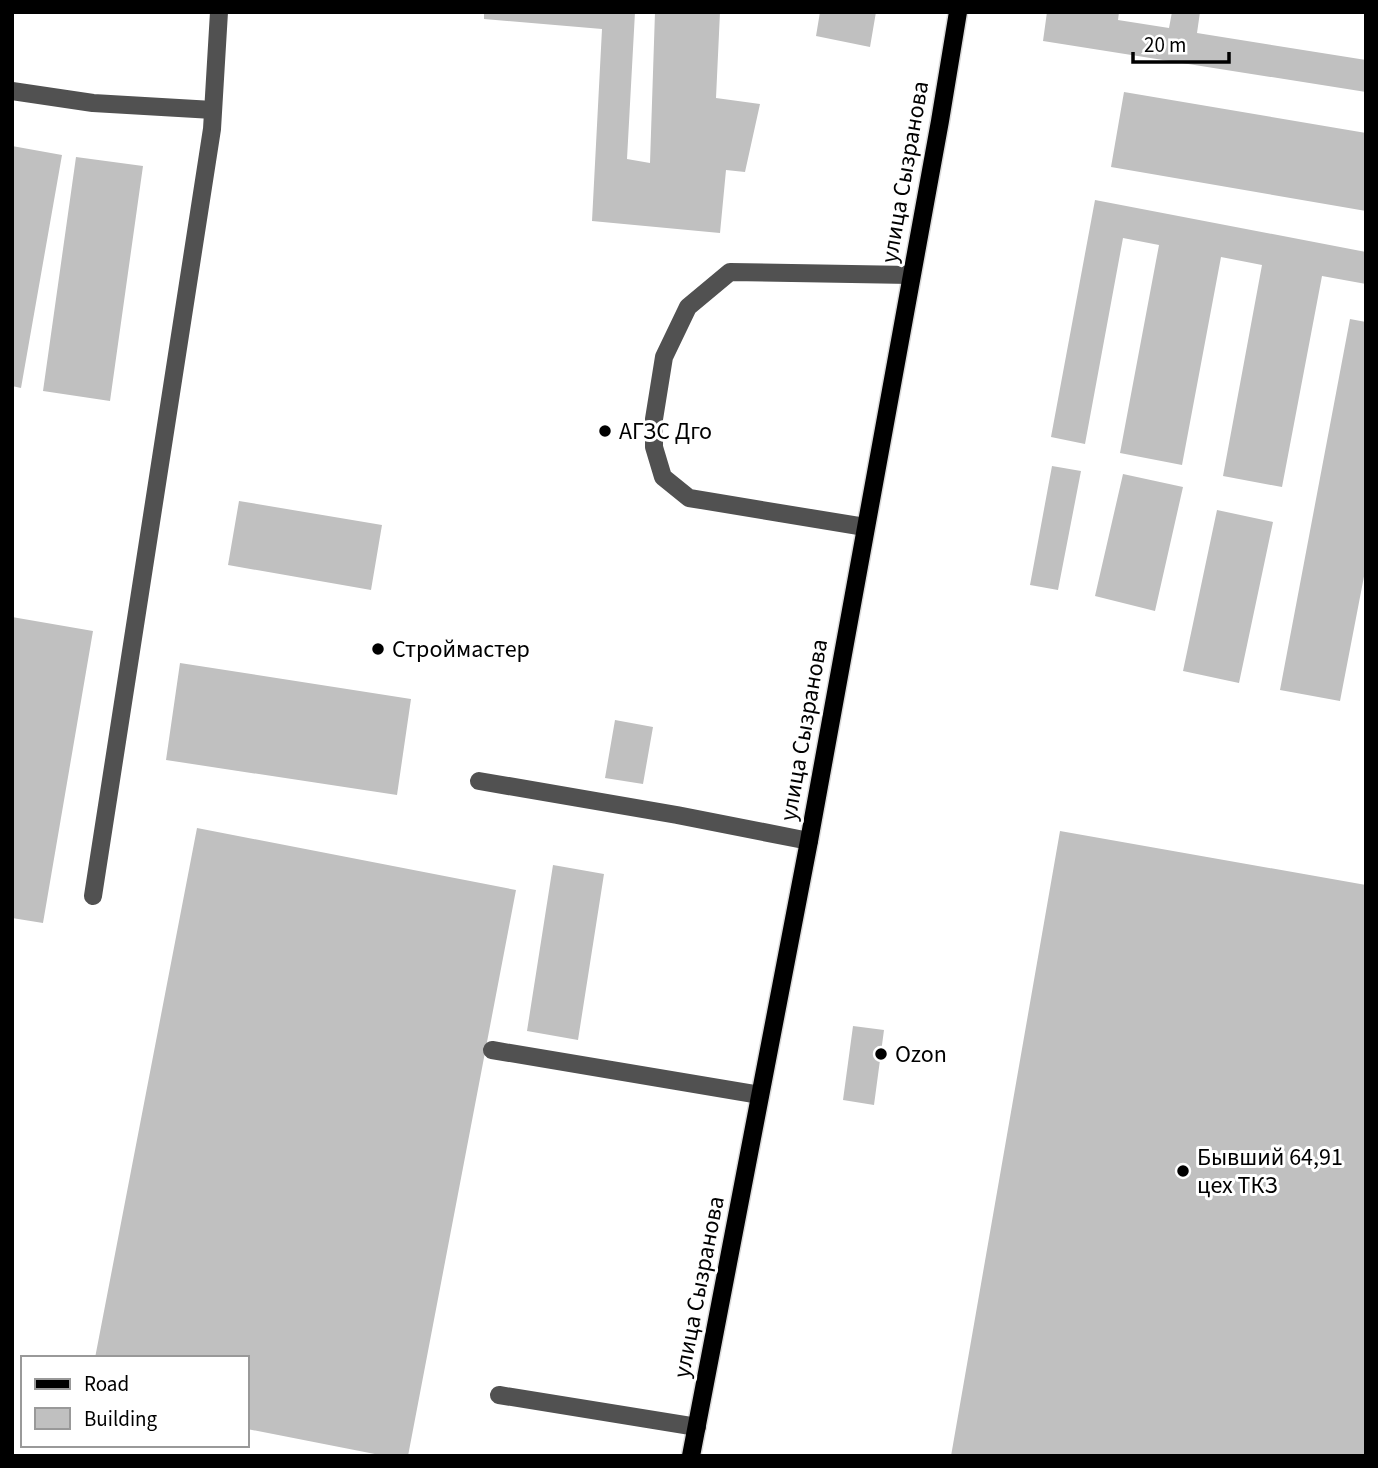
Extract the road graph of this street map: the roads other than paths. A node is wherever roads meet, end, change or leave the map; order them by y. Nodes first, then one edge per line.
1 (219, 12) edge
2 (958, 12) edge
3 (12, 91) edge
4 (213, 110) junction
5 (911, 275) junction
6 (865, 527) junction
7 (479, 781) dead end
8 (809, 841) junction
9 (93, 896) dead end
10 (492, 1050) dead end
11 (760, 1095) junction
12 (499, 1395) dead end
13 (697, 1427) junction
14 (691, 1456) edge

1 - 4 lane
2 - 5 main road, улица Сызранова
3 - 4 lane
4 - 9 lane
5 - 6 main road, улица Сызранова
5 - 6 lane
6 - 8 main road, улица Сызранова
7 - 8 lane
8 - 11 main road, улица Сызранова
10 - 11 lane
11 - 13 main road, улица Сызранова
12 - 13 lane
13 - 14 main road, улица Сызранова

